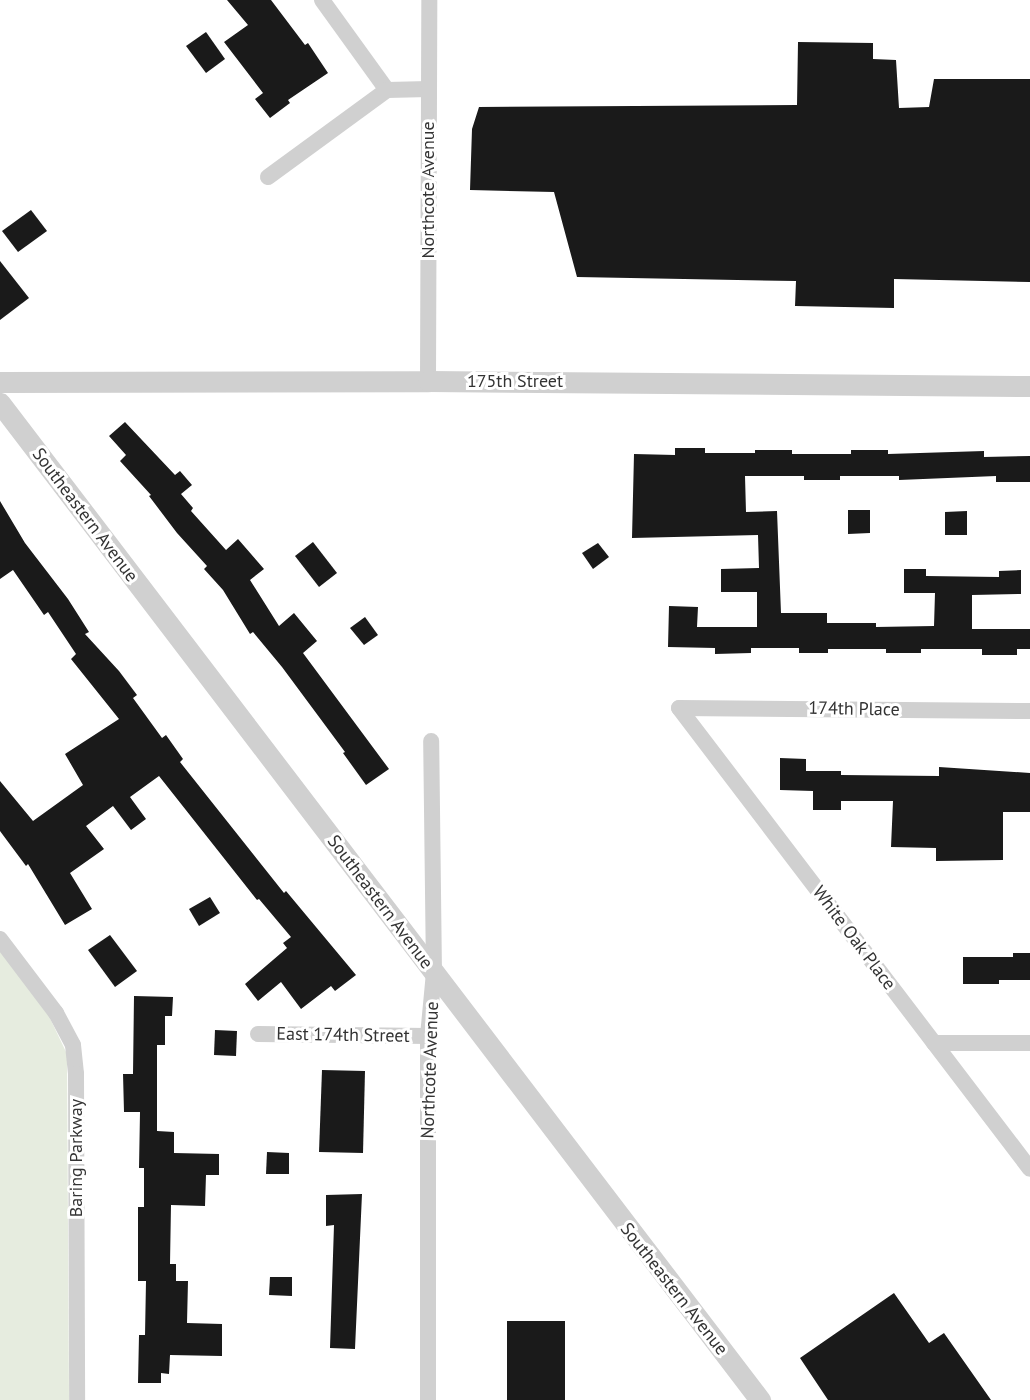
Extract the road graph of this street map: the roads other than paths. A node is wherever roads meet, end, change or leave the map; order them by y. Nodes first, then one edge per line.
1 (322, 0) edge
2 (429, 0) edge
3 (429, 89) junction
4 (387, 90) junction
5 (268, 177) dead end
6 (428, 381) junction
7 (0, 382) edge
8 (1030, 386) edge
9 (0, 404) edge
10 (679, 708) joint
11 (1030, 711) edge
12 (432, 741) dead end
13 (0, 939) edge
14 (434, 973) junction
15 (258, 1034) dead end
16 (428, 1036) junction
17 (934, 1043) junction
18 (1030, 1043) edge
19 (1030, 1169) edge
20 (77, 1400) edge
21 (428, 1400) edge
22 (760, 1400) edge

1 - 4 street
2 - 3 street, Northcote Avenue
3 - 4 street
3 - 6 street, Northcote Avenue
4 - 5 street
6 - 7 street, 175th Street
6 - 8 street, 175th Street
9 - 14 street, Southeastern Avenue
10 - 11 street, 174th Place
10 - 17 street, White Oak Place
12 - 14 street, Northcote Avenue
13 - 20 street, Baring Parkway
14 - 16 street, Northcote Avenue
14 - 22 street, Southeastern Avenue
15 - 16 street, East 174th Street
16 - 21 street, Northcote Avenue
17 - 18 street
17 - 19 street, White Oak Place

